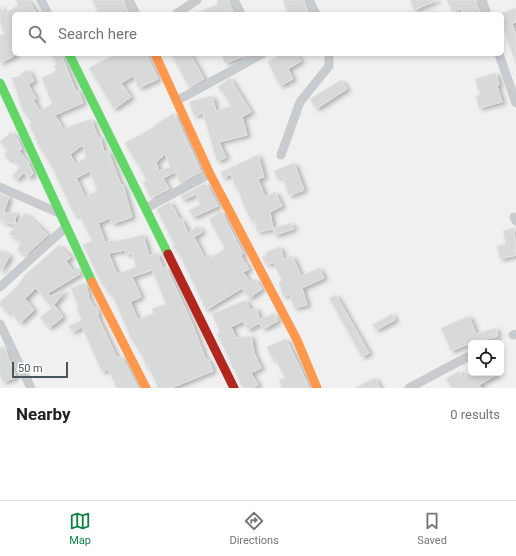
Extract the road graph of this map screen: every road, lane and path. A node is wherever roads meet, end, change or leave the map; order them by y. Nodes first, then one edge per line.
1 (41, 0) edge
2 (129, 0) edge
3 (197, 0) edge
4 (234, 0) edge
5 (309, 0) edge
6 (482, 0) edge
7 (47, 12) edge
8 (135, 12) edge
9 (179, 12) edge
10 (240, 12) edge
11 (315, 12) edge
12 (486, 12) edge
13 (70, 56) edge
14 (156, 56) edge
15 (257, 56) edge
16 (329, 56) edge
17 (500, 56) edge
18 (0, 83) edge
19 (178, 100) junction
20 (516, 103) edge
21 (281, 155) dead end
22 (210, 174) junction
23 (0, 187) edge
24 (146, 208) junction
25 (61, 214) junction
26 (66, 227) junction
27 (0, 287) edge
28 (0, 324) edge
29 (468, 357) edge
30 (413, 387) edge
31 (31, 388) edge
32 (146, 388) edge
33 (234, 388) edge
34 (318, 388) edge

1 - 7 street
2 - 8 street
3 - 9 street
4 - 10 street
5 - 11 street
6 - 12 street
13 - 24 street
14 - 19 street
15 - 19 street
16 - 21 street
17 - 20 street
18 - 25 street
19 - 22 street
22 - 24 street
22 - 34 street
23 - 25 street
24 - 33 street
25 - 26 street
26 - 27 street
26 - 32 street
28 - 31 street
29 - 30 street

